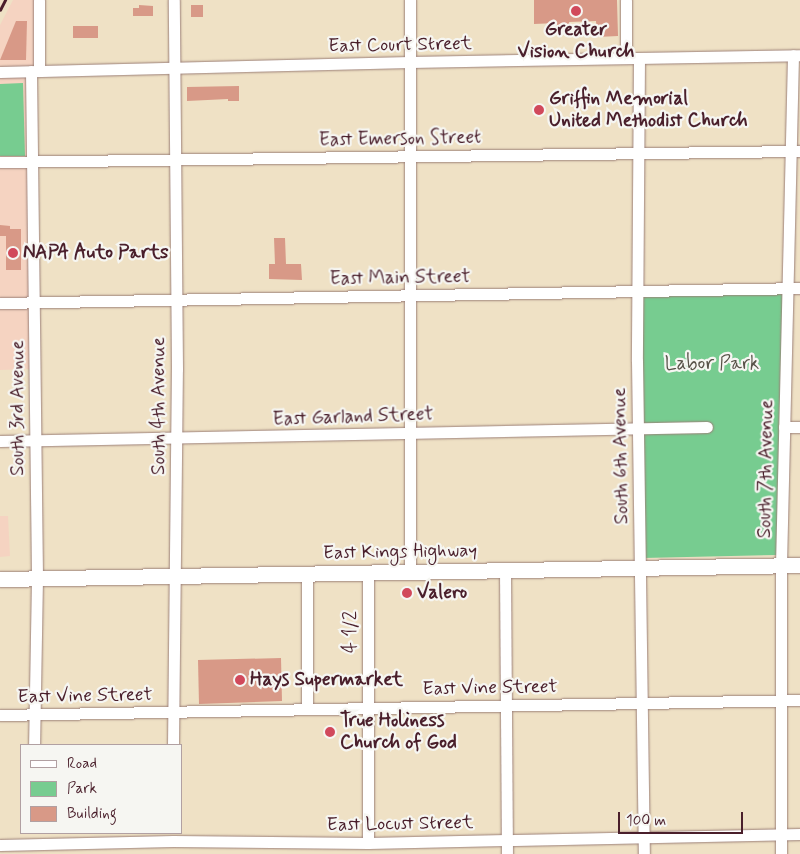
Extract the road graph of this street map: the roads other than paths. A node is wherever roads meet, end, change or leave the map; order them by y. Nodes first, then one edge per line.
1 (39, 0) edge
2 (174, 0) edge
3 (410, 0) edge
4 (626, 0) edge
5 (796, 55) edge
6 (626, 58) junction
7 (639, 58) junction
8 (410, 62) junction
9 (174, 67) junction
10 (35, 71) junction
11 (0, 72) edge
12 (796, 151) edge
13 (638, 153) junction
14 (410, 156) junction
15 (176, 160) junction
16 (0, 162) edge
17 (33, 162) junction
18 (787, 288) junction
19 (800, 288) edge
20 (637, 292) junction
21 (411, 295) junction
22 (176, 299) junction
23 (0, 302) edge
24 (35, 302) junction
25 (707, 427) dead end
26 (784, 427) junction
27 (800, 427) edge
28 (638, 428) junction
29 (411, 432) junction
30 (175, 438) junction
31 (36, 440) junction
32 (0, 441) edge
33 (781, 565) junction
34 (800, 565) edge
35 (642, 568) junction
36 (505, 570) junction
37 (368, 572) junction
38 (410, 572) junction
39 (307, 573) junction
40 (175, 576) junction
41 (37, 578) junction
42 (0, 579) edge
43 (800, 700) edge
44 (780, 701) junction
45 (643, 703) junction
46 (506, 706) junction
47 (369, 708) junction
48 (307, 709) junction
49 (173, 711) junction
50 (34, 714) junction
51 (0, 715) edge
52 (34, 744) edge
53 (173, 744) edge
54 (781, 834) junction
55 (800, 834) edge
56 (644, 836) junction
57 (173, 837) edge
58 (34, 838) edge
59 (507, 840) junction
60 (368, 842) junction
61 (0, 845) edge
62 (507, 854) edge
63 (644, 854) edge
64 (781, 854) edge

1 - 10 street, South 3rd Avenue
2 - 9 street, South 4th Avenue
3 - 8 street
4 - 6 street
5 - 7 street, East Court Street
5 - 12 street, South 7th Avenue
6 - 7 street, East Court Street
6 - 8 street, East Court Street
7 - 13 street, South 6th Avenue
8 - 9 street, East Court Street
8 - 14 street
9 - 10 street, East Court Street
9 - 15 street, South 4th Avenue
10 - 11 street, East Court Street
10 - 17 street, South 3rd Avenue
12 - 13 street, East Emerson Street
12 - 18 street, South 7th Avenue
13 - 14 street, East Emerson Street
13 - 20 street, South 6th Avenue
14 - 15 street, East Emerson Street
14 - 21 street
15 - 17 street, East Emerson Street
15 - 22 street, South 4th Avenue
16 - 17 street, East Emerson Street
17 - 24 street, South 3rd Avenue
18 - 19 street, East Main Street
18 - 20 street, East Main Street
18 - 26 street, South 7th Avenue
20 - 21 street, East Main Street
20 - 28 street, South 6th Avenue
21 - 22 street, East Main Street
21 - 29 street
22 - 24 street, East Main Street
22 - 30 street, South 4th Avenue
23 - 24 street, East Main Street
24 - 31 street, South 3rd Avenue
25 - 28 street, East Garland Street
26 - 27 street
26 - 33 street, South 7th Avenue
28 - 29 street, East Garland Street
28 - 35 street, South 6th Avenue
29 - 30 street, East Garland Street
29 - 38 street
30 - 31 street, East Garland Street
30 - 40 street, South 4th Avenue
31 - 32 street, East Garland Street
31 - 41 street, South 3rd Avenue
33 - 34 main road, East Kings Highway
33 - 35 main road, East Kings Highway
33 - 44 street, South 7th Avenue
35 - 36 main road, East Kings Highway
35 - 45 street, South 6th Avenue
36 - 38 main road, East Kings Highway
36 - 46 street
37 - 38 main road, East Kings Highway
37 - 39 main road, East Kings Highway
37 - 47 street, 4 1/2
39 - 40 main road, East Kings Highway
39 - 48 street
40 - 41 main road, East Kings Highway
40 - 49 street, South 4th Avenue
41 - 42 main road, East Kings Highway
41 - 50 street, South 3rd Avenue
43 - 44 street, East Vine Street
44 - 45 street, East Vine Street
44 - 54 street, South 7th Avenue
45 - 46 street, East Vine Street
45 - 56 street, South 6th Avenue
46 - 47 street, East Vine Street
46 - 59 street
47 - 48 street, East Vine Street
47 - 60 street, 4 1/2
48 - 49 street, East Vine Street
49 - 50 street, East Vine Street
49 - 53 street, South 4th Avenue
50 - 51 street, East Vine Street
50 - 52 street, South 3rd Avenue
54 - 55 street, East Locust Street
54 - 56 street, East Locust Street
54 - 64 street, South 7th Avenue
56 - 59 street, East Locust Street
56 - 63 street, South 6th Avenue
57 - 58 street, East Locust Street
57 - 60 street, East Locust Street
58 - 61 street, East Locust Street
59 - 60 street, East Locust Street
59 - 62 street

